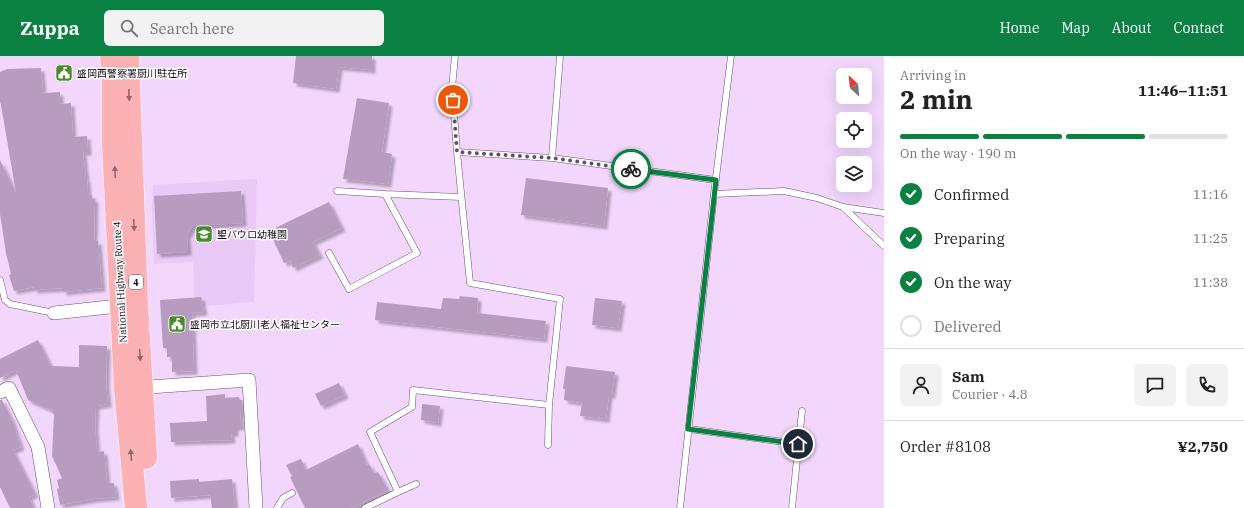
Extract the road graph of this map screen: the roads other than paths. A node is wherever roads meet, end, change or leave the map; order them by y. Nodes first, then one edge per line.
1 (111, 56) edge
2 (128, 56) edge
3 (455, 56) edge
4 (560, 56) edge
5 (732, 56) edge
6 (457, 152) junction
7 (552, 158) junction
8 (716, 180) junction
9 (337, 191) dead end
10 (385, 194) junction
11 (714, 194) junction
12 (461, 197) junction
13 (843, 207) junction
14 (884, 213) edge
15 (884, 246) edge
16 (330, 253) dead end
17 (0, 280) edge
18 (129, 305) junction
19 (54, 313) joint
20 (133, 388) junction
21 (0, 392) edge
22 (549, 405) junction
23 (802, 411) dead end
24 (688, 429) junction
25 (798, 444) junction
26 (548, 445) dead end
27 (416, 484) dead end
28 (398, 492) junction
29 (292, 493) dead end
30 (48, 508) edge
31 (136, 508) edge
32 (148, 508) edge
33 (256, 508) edge
34 (277, 508) edge
35 (365, 508) edge
36 (680, 508) edge
37 (792, 508) edge

18 -> 1 highway, National Highway Route 4 / 4
2 -> 18 highway, National Highway Route 4 / 4
3 - 6 lane
4 - 7 lane
5 - 8 lane
6 - 7 lane
6 - 12 lane
7 - 8 lane
8 - 11 lane
9 - 10 lane
10 - 12 lane
10 - 16 lane
11 - 13 lane
11 - 24 lane
12 - 22 lane
13 - 14 lane
13 - 15 lane
17 - 19 lane
18 - 19 street
18 - 20 highway, National Highway Route 4 / 4
31 -> 20 highway, National Highway Route 4 / 4
20 - 32 highway, National Highway Route 4 / 4
20 - 33 street
21 - 30 street
22 - 26 lane
22 - 28 lane
23 - 25 lane
24 - 25 lane
24 - 36 lane
25 - 37 lane
27 - 28 lane
28 - 35 lane
29 - 34 lane

